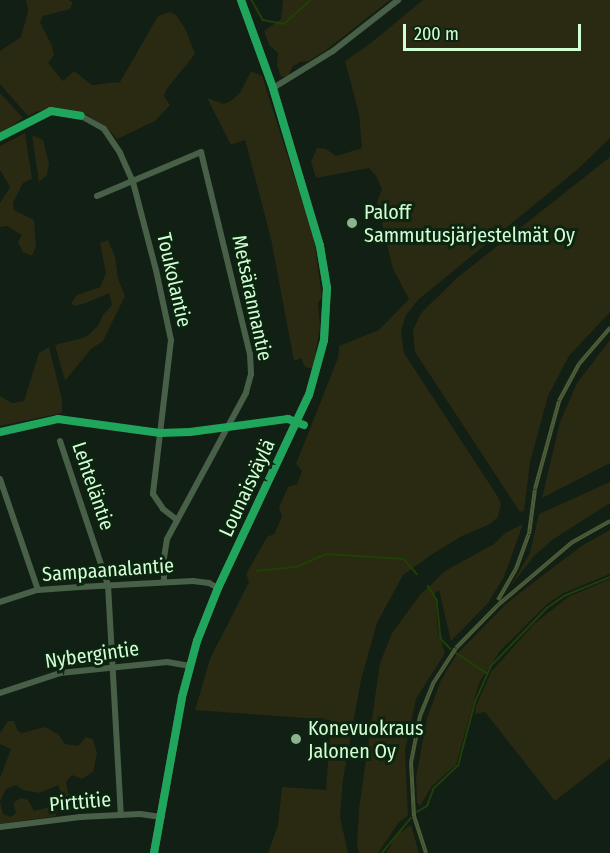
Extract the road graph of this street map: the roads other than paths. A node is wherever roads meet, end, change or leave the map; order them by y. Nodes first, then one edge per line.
1 (241, 0) edge
2 (398, 0) edge
3 (273, 88) junction
4 (81, 116) dead end
5 (133, 182) junction
6 (97, 196) dead end
7 (60, 441) dead end
8 (0, 479) edge
9 (177, 520) junction
10 (164, 582) junction
11 (108, 585) junction
12 (218, 588) junction
13 (38, 590) junction
14 (0, 602) edge
15 (189, 666) junction
16 (112, 668) junction
17 (0, 693) edge
18 (121, 815) junction
19 (162, 817) junction
20 (0, 826) edge
21 (154, 853) edge

1 - 3 street, Lounaisväylä
2 - 3 street
3 - 12 street, Lounaisväylä
4 - 5 street, Toukolantie
5 - 6 street, Metsärannantie
5 - 9 street, Toukolantie
5 - 9 street, Metsärannantie
7 - 11 street, Lehteläntie
8 - 13 street
9 - 10 street, Metsärannantie
10 - 11 street, Sampaanalantie
10 - 12 street, Sampaanalantie
11 - 13 street, Sampaanalantie
11 - 16 street, Lehteläntie
12 - 15 street, Lounaisväylä
13 - 14 street, Sampaanalantie
15 - 16 street, Nybergintie
15 - 19 street, Lounaisväylä
16 - 17 street, Nybergintie
16 - 18 street, Lehteläntie
18 - 19 street, Pirttitie
18 - 20 street, Pirttitie
19 - 21 street, Lounaisväylä

